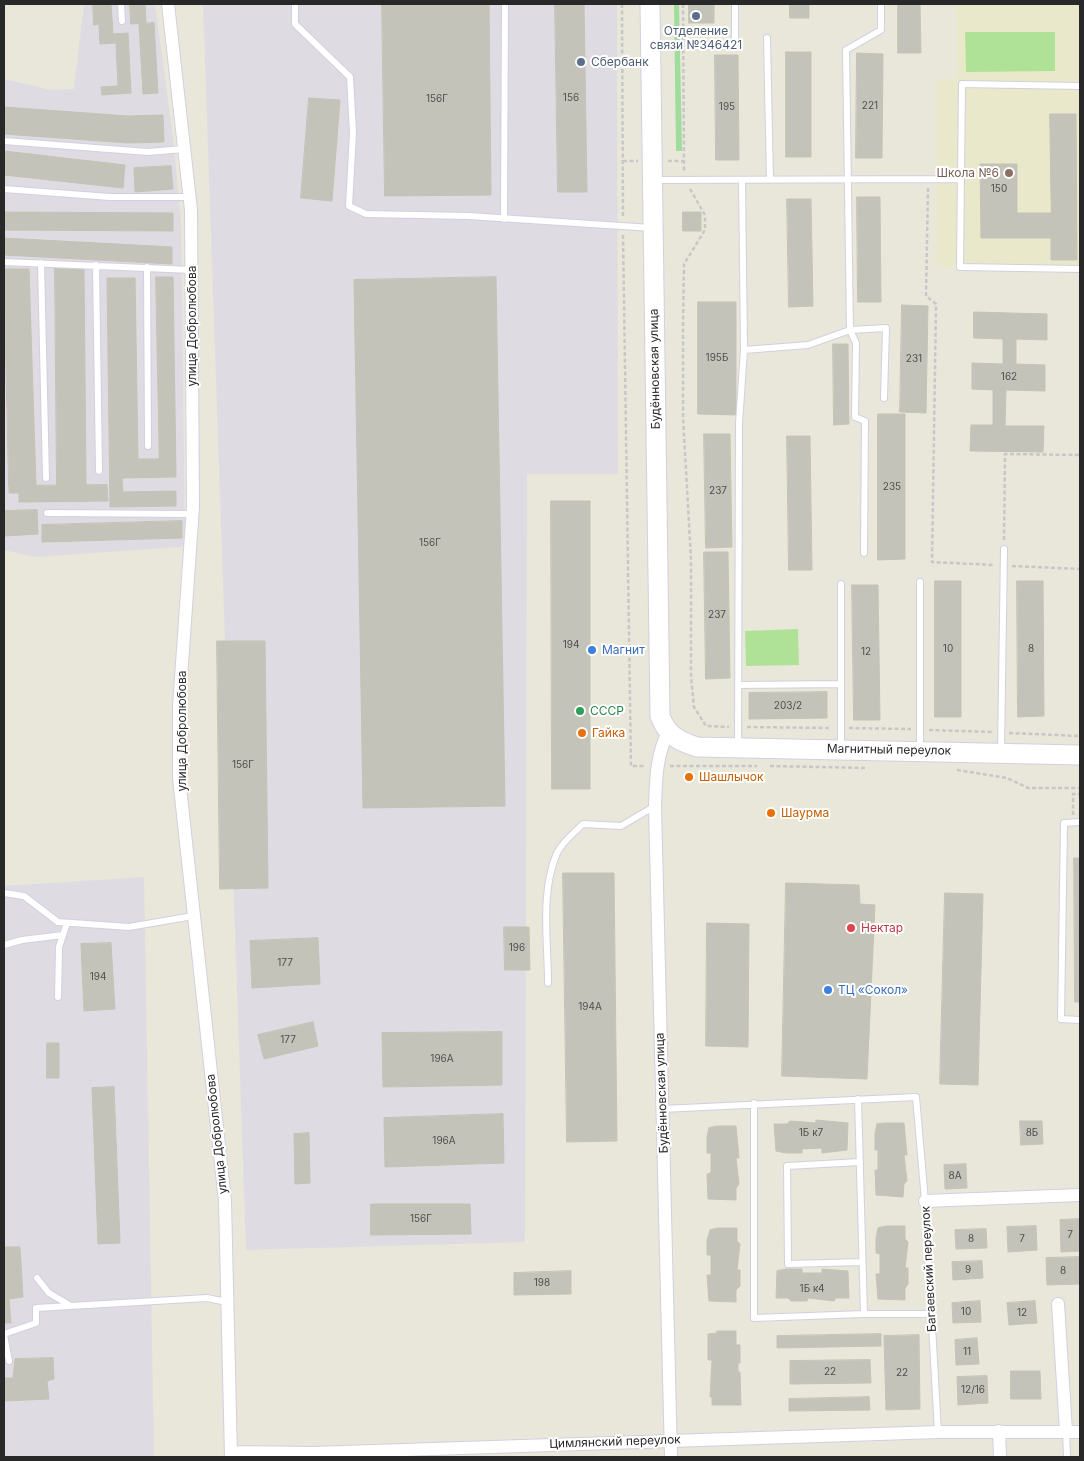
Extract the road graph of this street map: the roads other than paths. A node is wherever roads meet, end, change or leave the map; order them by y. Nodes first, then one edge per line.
1 (121, 4) edge
2 (168, 4) edge
3 (295, 4) edge
4 (506, 4) edge
5 (650, 4) edge
6 (735, 4) edge
7 (881, 4) edge
8 (122, 21) dead end
9 (735, 38) dead end
10 (767, 38) dead end
11 (1080, 86) edge
12 (4, 141) edge
13 (184, 149) junction
14 (847, 179) junction
15 (960, 179) junction
16 (652, 180) junction
17 (742, 180) junction
18 (770, 180) junction
19 (4, 189) edge
20 (190, 197) junction
21 (504, 219) junction
22 (652, 228) junction
23 (4, 262) edge
24 (41, 264) junction
25 (96, 265) junction
26 (147, 267) junction
27 (1080, 269) edge
28 (192, 270) junction
29 (850, 330) junction
30 (744, 350) junction
31 (884, 398) dead end
32 (148, 446) dead end
33 (99, 471) dead end
34 (46, 478) dead end
35 (47, 513) dead end
36 (192, 514) junction
37 (1004, 549) road end
38 (864, 553) dead end
39 (920, 582) dead end
40 (841, 584) dead end
41 (841, 684) junction
42 (738, 685) junction
43 (668, 732) junction
44 (738, 747) junction
45 (841, 750) junction
46 (920, 751) junction
47 (1001, 753) junction
48 (1080, 755) edge
49 (655, 806) junction
50 (1077, 822) edge
51 (4, 893) edge
52 (193, 916) junction
53 (67, 923) junction
54 (63, 935) junction
55 (4, 945) edge
56 (548, 983) dead end
57 (58, 997) dead end
58 (1080, 1020) edge
59 (858, 1099) junction
60 (754, 1103) junction
61 (662, 1109) junction
62 (860, 1162) junction
63 (1080, 1195) edge
64 (925, 1201) junction
65 (862, 1262) junction
66 (37, 1278) dead end
67 (226, 1302) junction
68 (1058, 1304) dead end
69 (72, 1307) junction
70 (864, 1314) junction
71 (931, 1314) junction
72 (4, 1335) edge
73 (9, 1360) dead end
74 (999, 1431) junction
75 (938, 1432) junction
76 (1066, 1432) junction
77 (1080, 1432) edge
78 (670, 1440) junction
79 (231, 1455) edge
80 (671, 1457) edge
81 (1000, 1457) edge
82 (1067, 1457) edge

1 - 8 lane
2 - 13 street, улица Добролюбова
3 - 21 lane
4 - 21 lane
5 - 16 main road, Будённовская улица
6 - 9 lane
7 - 14 lane
10 - 18 lane
11 - 15 lane
12 - 13 lane
13 - 20 street, улица Добролюбова
14 - 15 lane
14 - 18 lane
14 - 29 lane
15 - 27 lane
16 - 17 lane
16 - 22 main road, Будённовская улица
17 - 18 lane
17 - 30 lane
19 - 20 lane
20 - 28 street, улица Добролюбова
21 - 22 lane
22 - 43 main road, Будённовская улица
23 - 24 lane
24 - 25 lane
24 - 34 lane
25 - 26 lane
25 - 33 lane
26 - 28 lane
26 - 32 lane
28 - 36 street, улица Добролюбова
29 - 30 lane
29 - 31 lane
29 - 38 lane
30 - 42 lane
35 - 36 lane
36 - 52 street, улица Добролюбова
37 - 47 lane
39 - 46 lane
40 - 41 lane
41 - 42 lane
41 - 45 lane
42 - 44 lane
43 - 44 main road, Магнитный переулок
43 - 49 street, Будённовская улица
44 - 45 main road, Магнитный переулок
45 - 46 main road, Магнитный переулок
46 - 47 main road, Магнитный переулок
47 - 48 main road, Магнитный переулок
49 - 56 lane
49 - 61 street, Будённовская улица
50 - 58 lane
51 - 53 lane
52 - 53 lane
52 - 67 street, улица Добролюбова
53 - 54 lane
54 - 55 lane
54 - 57 lane
59 - 60 lane
59 - 62 lane
59 - 64 lane
60 - 61 lane
60 - 70 lane
61 - 78 street, Будённовская улица
62 - 65 lane
62 - 65 lane
63 - 64 street, Багаевский переулок
64 - 71 lane, Багаевский переулок
65 - 70 lane
66 - 69 lane
67 - 69 lane
67 - 79 street, улица Добролюбова
68 - 76 street
69 - 72 lane
70 - 71 lane
71 - 75 lane, Багаевский переулок
72 - 73 lane
74 - 75 street, Цимлянский переулок
74 - 76 street, Цимлянский переулок
74 - 81 street
75 - 78 street, Цимлянский переулок
76 - 77 street, Цимлянский переулок
76 - 82 lane
78 - 79 street, Цимлянский переулок
78 - 80 street, Будённовская улица

